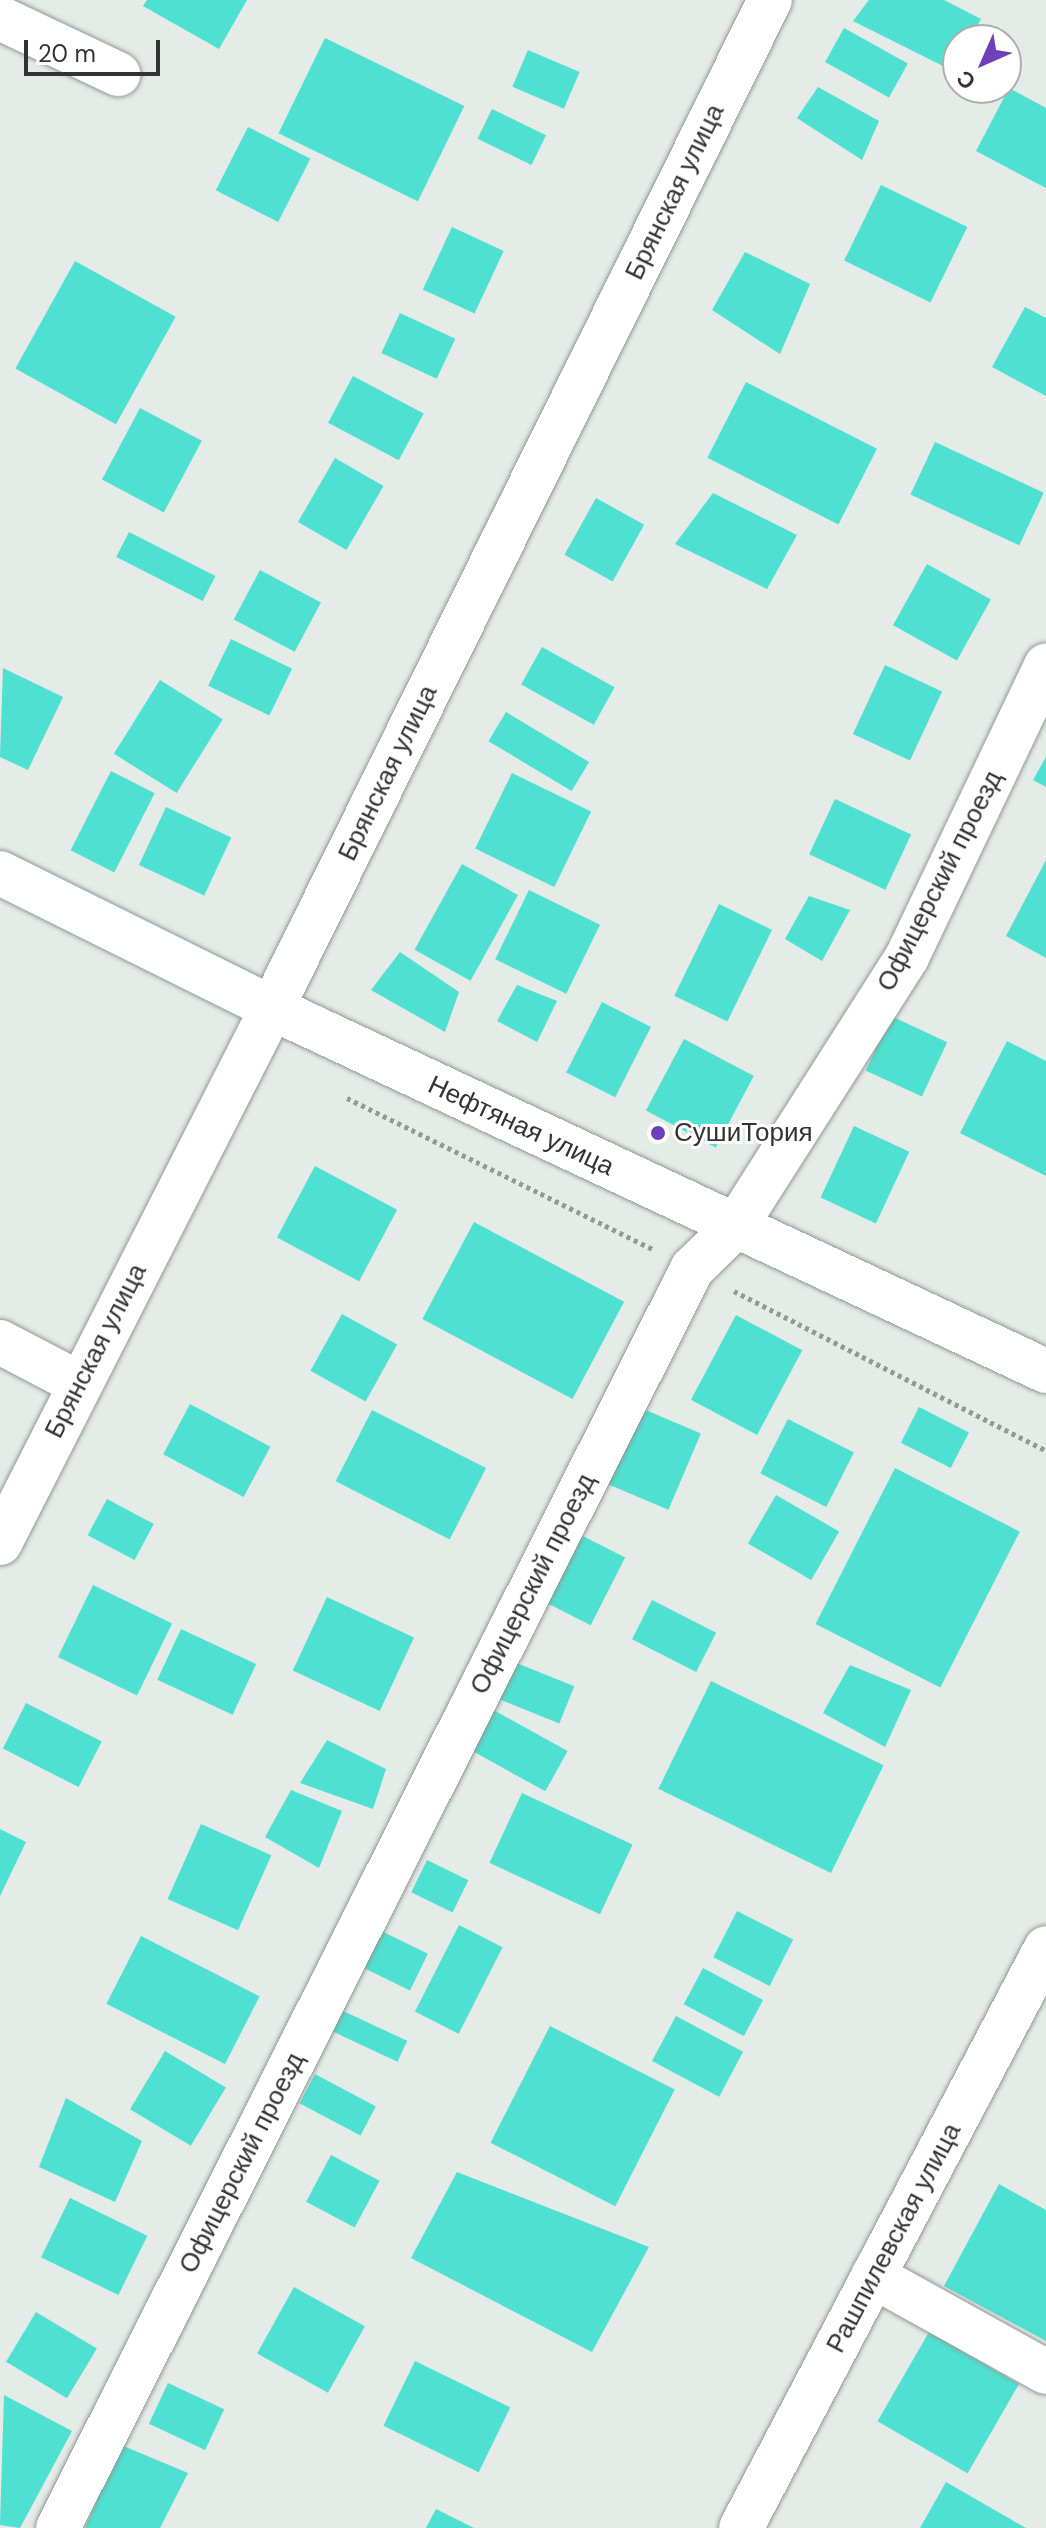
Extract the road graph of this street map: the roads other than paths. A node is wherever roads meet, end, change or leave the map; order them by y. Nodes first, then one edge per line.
1 (770, 0) edge
2 (0, 18) edge
3 (118, 74) dead end
4 (1046, 665) edge
5 (0, 873) edge
6 (272, 1008) junction
7 (735, 1227) junction
8 (0, 1342) edge
9 (1046, 1371) edge
10 (80, 1384) junction
11 (0, 1543) edge
12 (1046, 1948) edge
13 (1030, 2018) edge
14 (873, 2276) junction
15 (1046, 2372) edge
16 (58, 2528) edge
17 (741, 2528) edge

1 - 6 street, Брянская улица
2 - 3 street
4 - 7 street, Офицерский проезд
5 - 6 street, Нефтяная улица
6 - 7 street, Нефтяная улица
6 - 10 street, Брянская улица
7 - 9 street, Нефтяная улица
7 - 16 street, Офицерский проезд
8 - 10 street
10 - 11 street, Брянская улица
12 - 13 street, Рашпилевская улица
13 - 14 street, Рашпилевская улица
14 - 15 street
14 - 17 street, Рашпилевская улица

